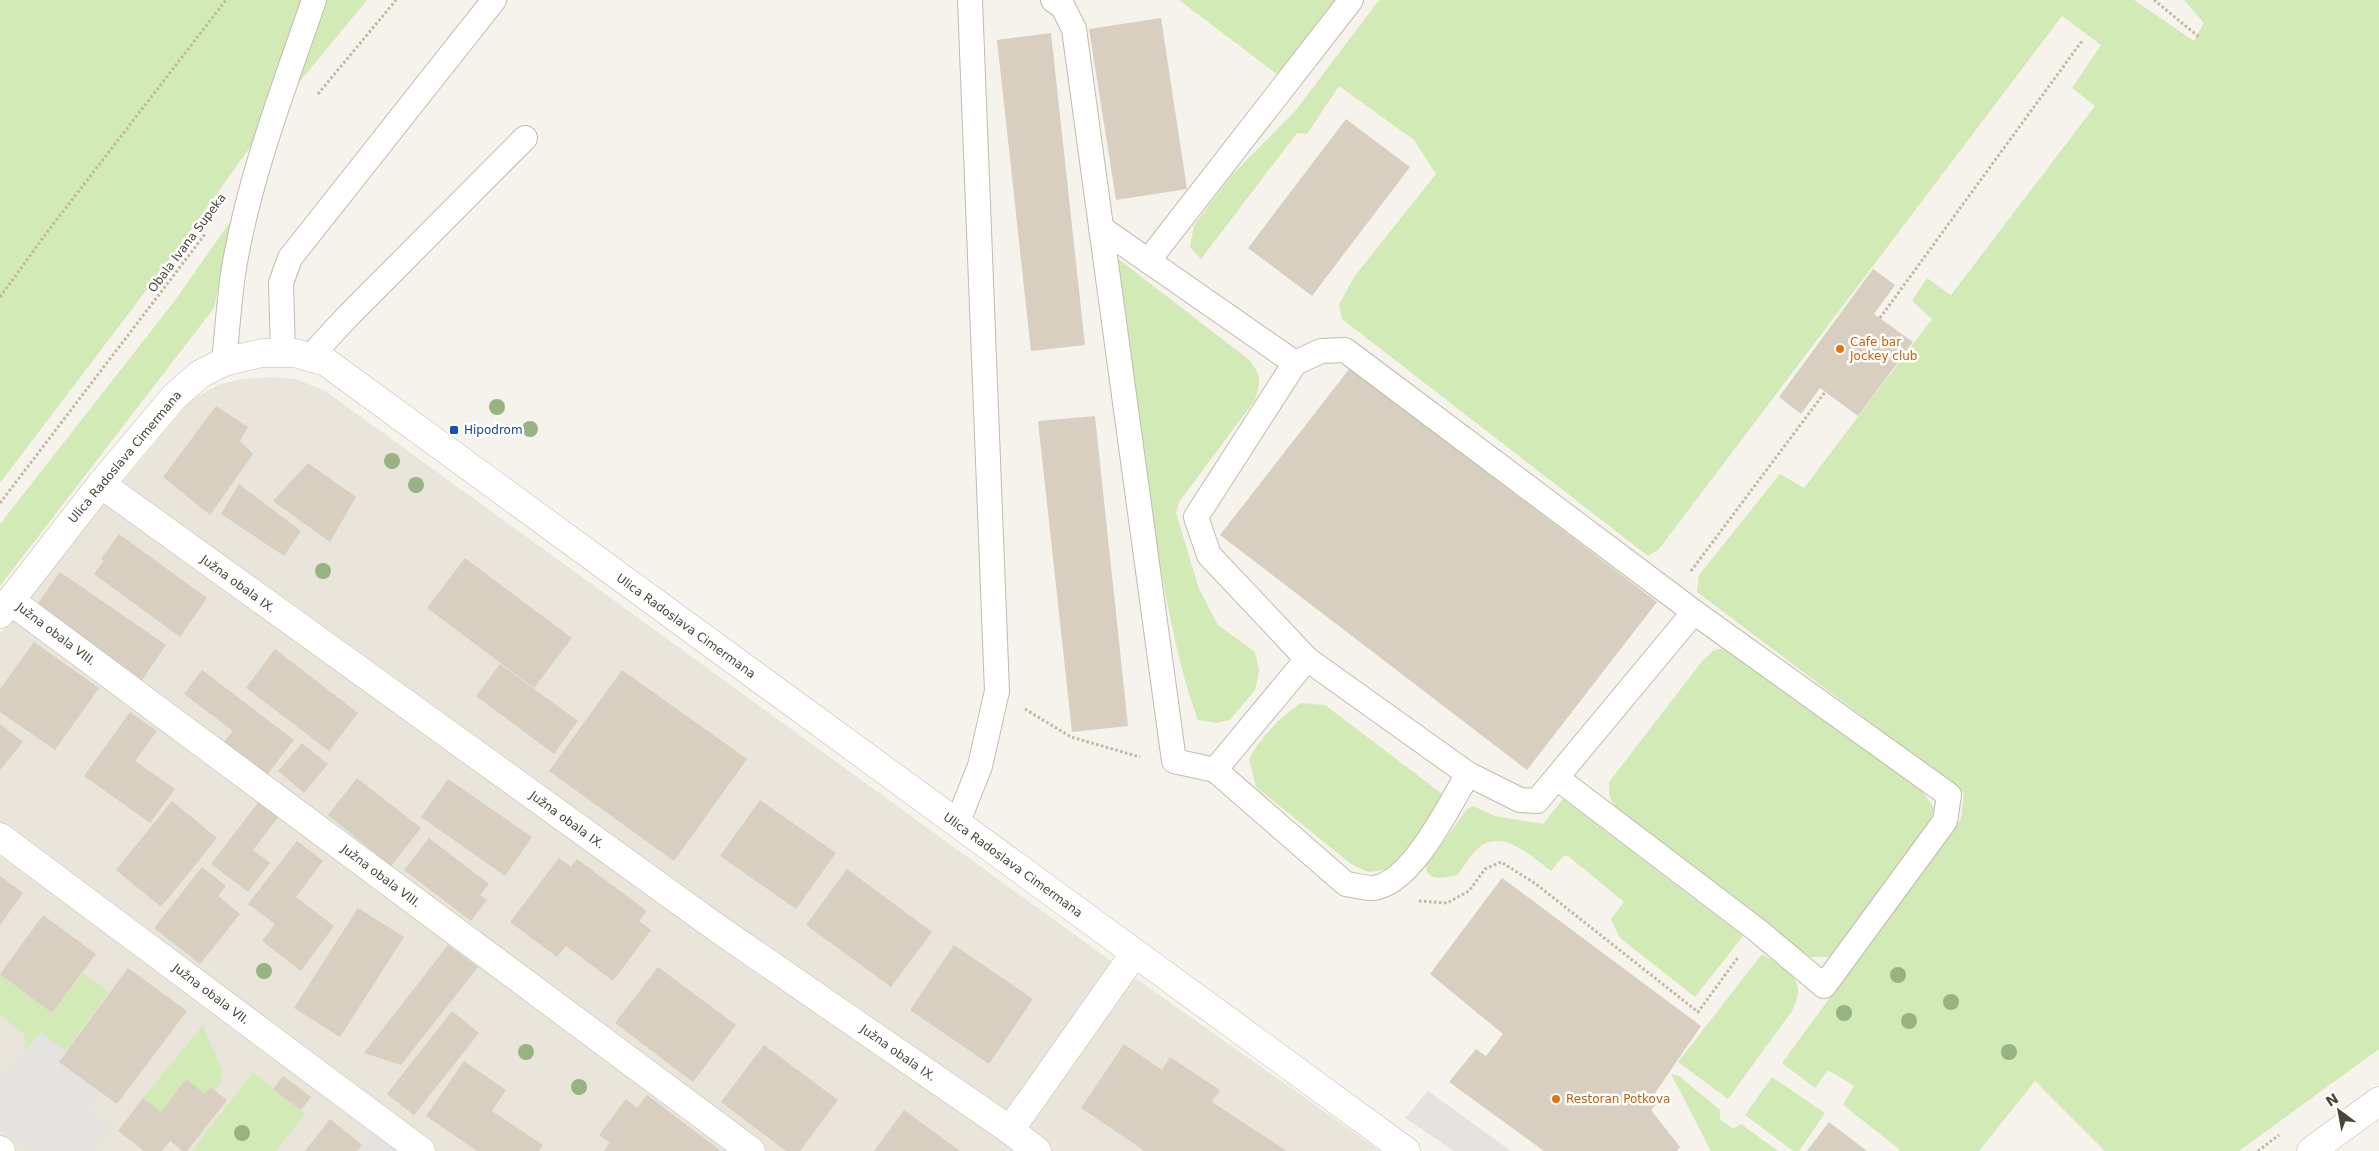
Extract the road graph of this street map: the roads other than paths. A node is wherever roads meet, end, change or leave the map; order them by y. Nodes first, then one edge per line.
1 (314, 0) edge
2 (494, 0) edge
3 (970, 0) edge
4 (1053, 0) edge
5 (1351, 0) edge
6 (525, 138) dead end
7 (1101, 228) junction
8 (1148, 261) junction
9 (283, 353) junction
10 (310, 357) junction
11 (224, 362) junction
12 (1295, 363) junction
13 (100, 484) junction
14 (5, 607) edge
15 (1694, 612) junction
16 (1307, 659) junction
17 (1214, 770) junction
18 (1468, 774) junction
19 (1557, 778) junction
20 (957, 824) junction
21 (0, 837) edge
22 (1134, 954) junction
23 (2379, 1101) edge
24 (1010, 1130) junction
25 (421, 1151) edge
26 (751, 1151) edge
27 (1036, 1151) edge
28 (1406, 1151) edge
29 (2311, 1151) edge

1 - 11 lane
2 - 9 lane
3 - 20 lane
4 - 7 lane
5 - 8 lane
6 - 10 lane
7 - 8 lane
7 - 17 lane
8 - 12 lane
9 - 10 street, Ulica Radoslava Cimermana
9 - 11 street, Ulica Radoslava Cimermana
10 - 20 street, Ulica Radoslava Cimermana
11 - 13 street, Ulica Radoslava Cimermana
12 - 15 lane
12 - 16 lane
13 - 14 street, Ulica Radoslava Cimermana
13 - 24 street, Južna obala IX.
14 - 26 street, Južna obala VIII.
15 - 19 lane
15 - 19 lane
16 - 17 lane
16 - 18 lane
17 - 18 lane
18 - 19 lane
20 - 22 street, Ulica Radoslava Cimermana
21 - 25 street, Južna obala VII.
22 - 24 street
22 - 28 street, Ulica Radoslava Cimermana
23 - 29 street
24 - 27 street, Južna obala IX.

